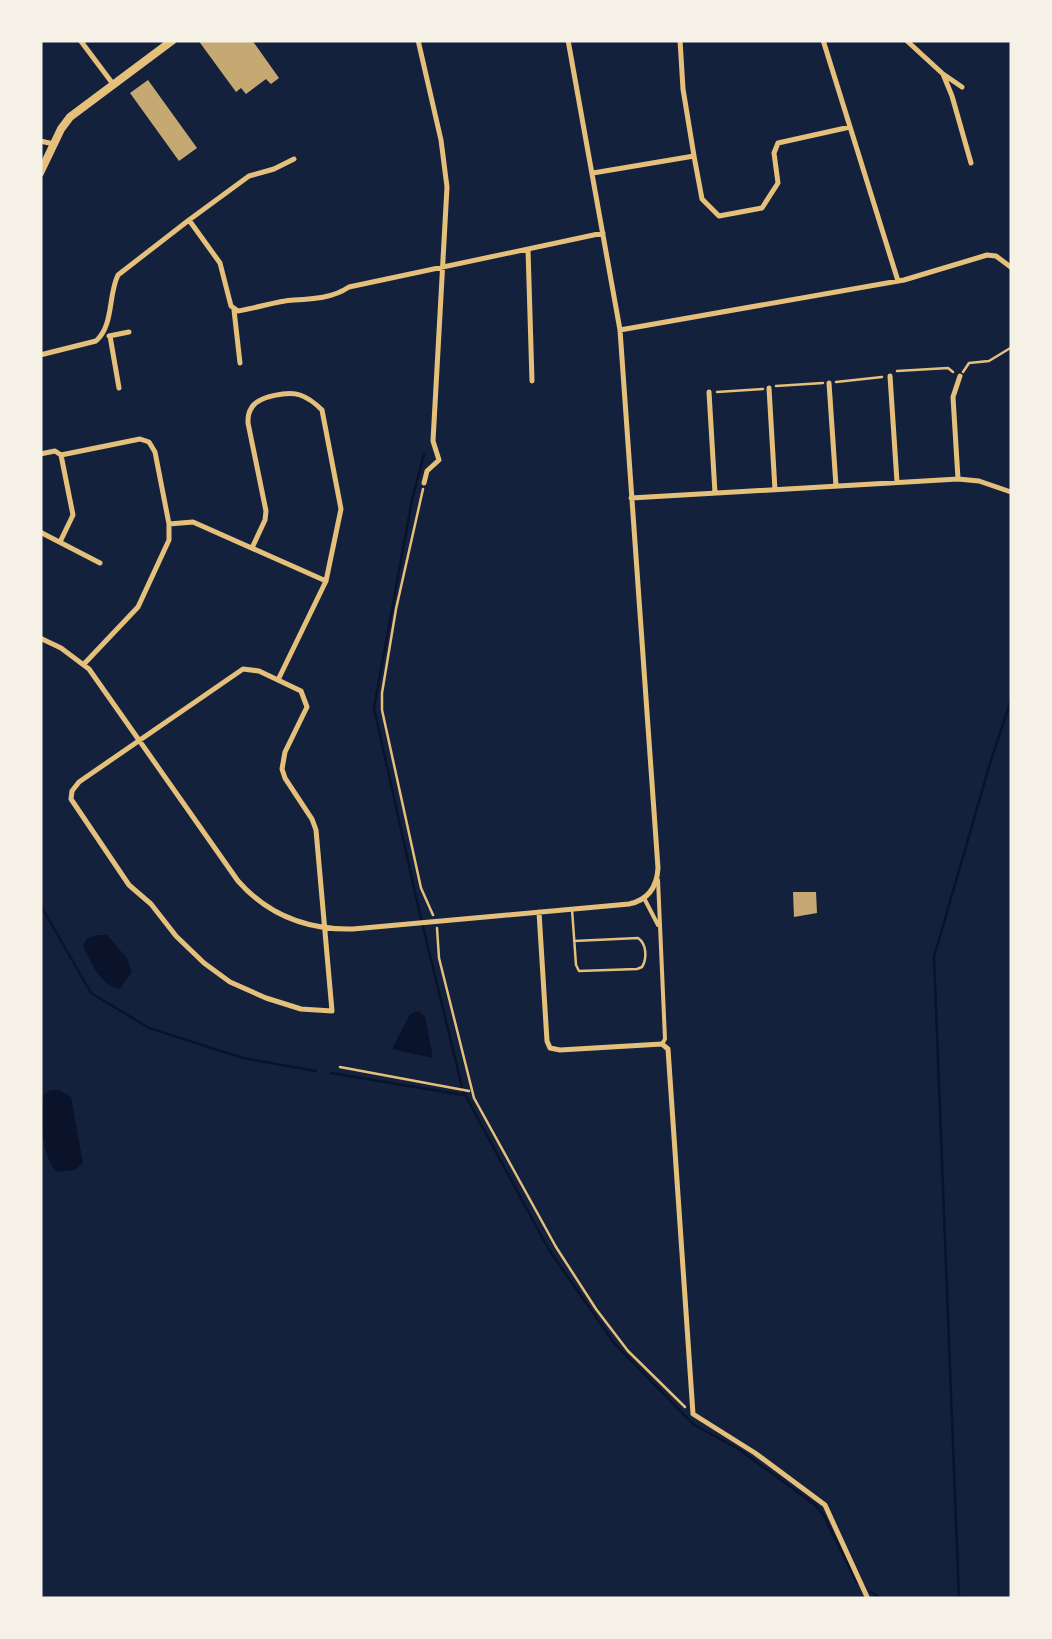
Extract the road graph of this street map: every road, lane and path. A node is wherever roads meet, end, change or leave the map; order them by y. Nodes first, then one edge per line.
1 (80, 40) edge
2 (174, 40) edge
3 (418, 40) edge
4 (568, 40) edge
5 (680, 40) edge
6 (822, 40) edge
7 (906, 40) edge
8 (942, 74) junction
9 (113, 84) junction
10 (962, 87) dead end
11 (850, 127) junction
12 (40, 141) edge
13 (54, 144) junction
14 (694, 156) junction
15 (294, 159) dead end
16 (970, 163) dead end
17 (40, 173) edge
18 (593, 173) junction
19 (188, 220) junction
20 (603, 233) junction
21 (528, 249) junction
22 (444, 267) junction
23 (1012, 268) edge
24 (898, 281) junction
25 (234, 310) junction
26 (620, 330) junction
27 (129, 332) dead end
28 (110, 336) junction
29 (101, 337) junction
30 (1012, 347) edge
31 (40, 355) edge
32 (240, 363) dead end
33 (890, 376) junction
34 (960, 376) junction
35 (532, 381) dead end
36 (830, 382) junction
37 (119, 388) dead end
38 (769, 388) junction
39 (709, 392) joint
40 (40, 454) edge
41 (61, 455) junction
42 (958, 479) junction
43 (897, 482) junction
44 (424, 483) joint
45 (836, 486) junction
46 (775, 490) junction
47 (1012, 491) edge
48 (715, 493) junction
49 (631, 498) junction
50 (169, 524) junction
51 (40, 532) edge
52 (60, 542) junction
53 (252, 548) junction
54 (100, 563) dead end
55 (326, 581) junction
56 (40, 638) edge
57 (84, 664) junction
58 (278, 680) junction
59 (140, 740) junction
60 (658, 878) junction
61 (644, 898) junction
62 (572, 909) junction
63 (539, 912) junction
64 (433, 922) junction
65 (658, 926) junction
66 (324, 928) junction
67 (574, 940) junction
68 (662, 1044) junction
69 (340, 1067) dead end
70 (470, 1091) junction
71 (694, 1415) junction
72 (867, 1597) edge

1 - 9 street
2 - 9 main road
3 - 22 street
4 - 18 street
5 - 14 street
6 - 11 street
7 - 8 street
8 - 10 street
8 - 16 street
9 - 13 main road
11 - 14 street
11 - 24 street
12 - 13 street
13 - 17 main road
14 - 18 street
15 - 19 street
18 - 20 street
19 - 25 street
19 - 29 street
20 - 21 street
20 - 26 street
21 - 22 street
21 - 35 street
22 - 25 street
22 - 44 street
23 - 24 street
24 - 26 street
25 - 32 street
26 - 49 street
27 - 28 street
28 - 29 street
28 - 37 street
29 - 31 street
30 - 34 path
33 - 34 path
33 - 36 path
33 - 43 street
34 - 42 street
36 - 38 path
36 - 45 street
38 - 39 path
38 - 46 street
39 - 48 street
40 - 41 street
41 - 50 street
41 - 52 street
42 - 43 street
42 - 47 street
43 - 45 street
44 - 64 path
45 - 46 street
46 - 48 street
48 - 49 street
49 - 60 street
50 - 53 street
50 - 57 street
51 - 52 street
52 - 54 street
53 - 55 street
53 - 55 street
55 - 58 street
56 - 57 street
57 - 59 street
58 - 59 street
58 - 66 street
59 - 66 street
59 - 66 street
60 - 61 street
60 - 65 street
61 - 62 street
61 - 65 street
62 - 63 street
62 - 67 lane
63 - 64 street
63 - 68 street
64 - 66 street
64 - 70 path
65 - 68 street
67 - 67 lane
68 - 71 street
69 - 70 path
70 - 71 path
71 - 72 street

